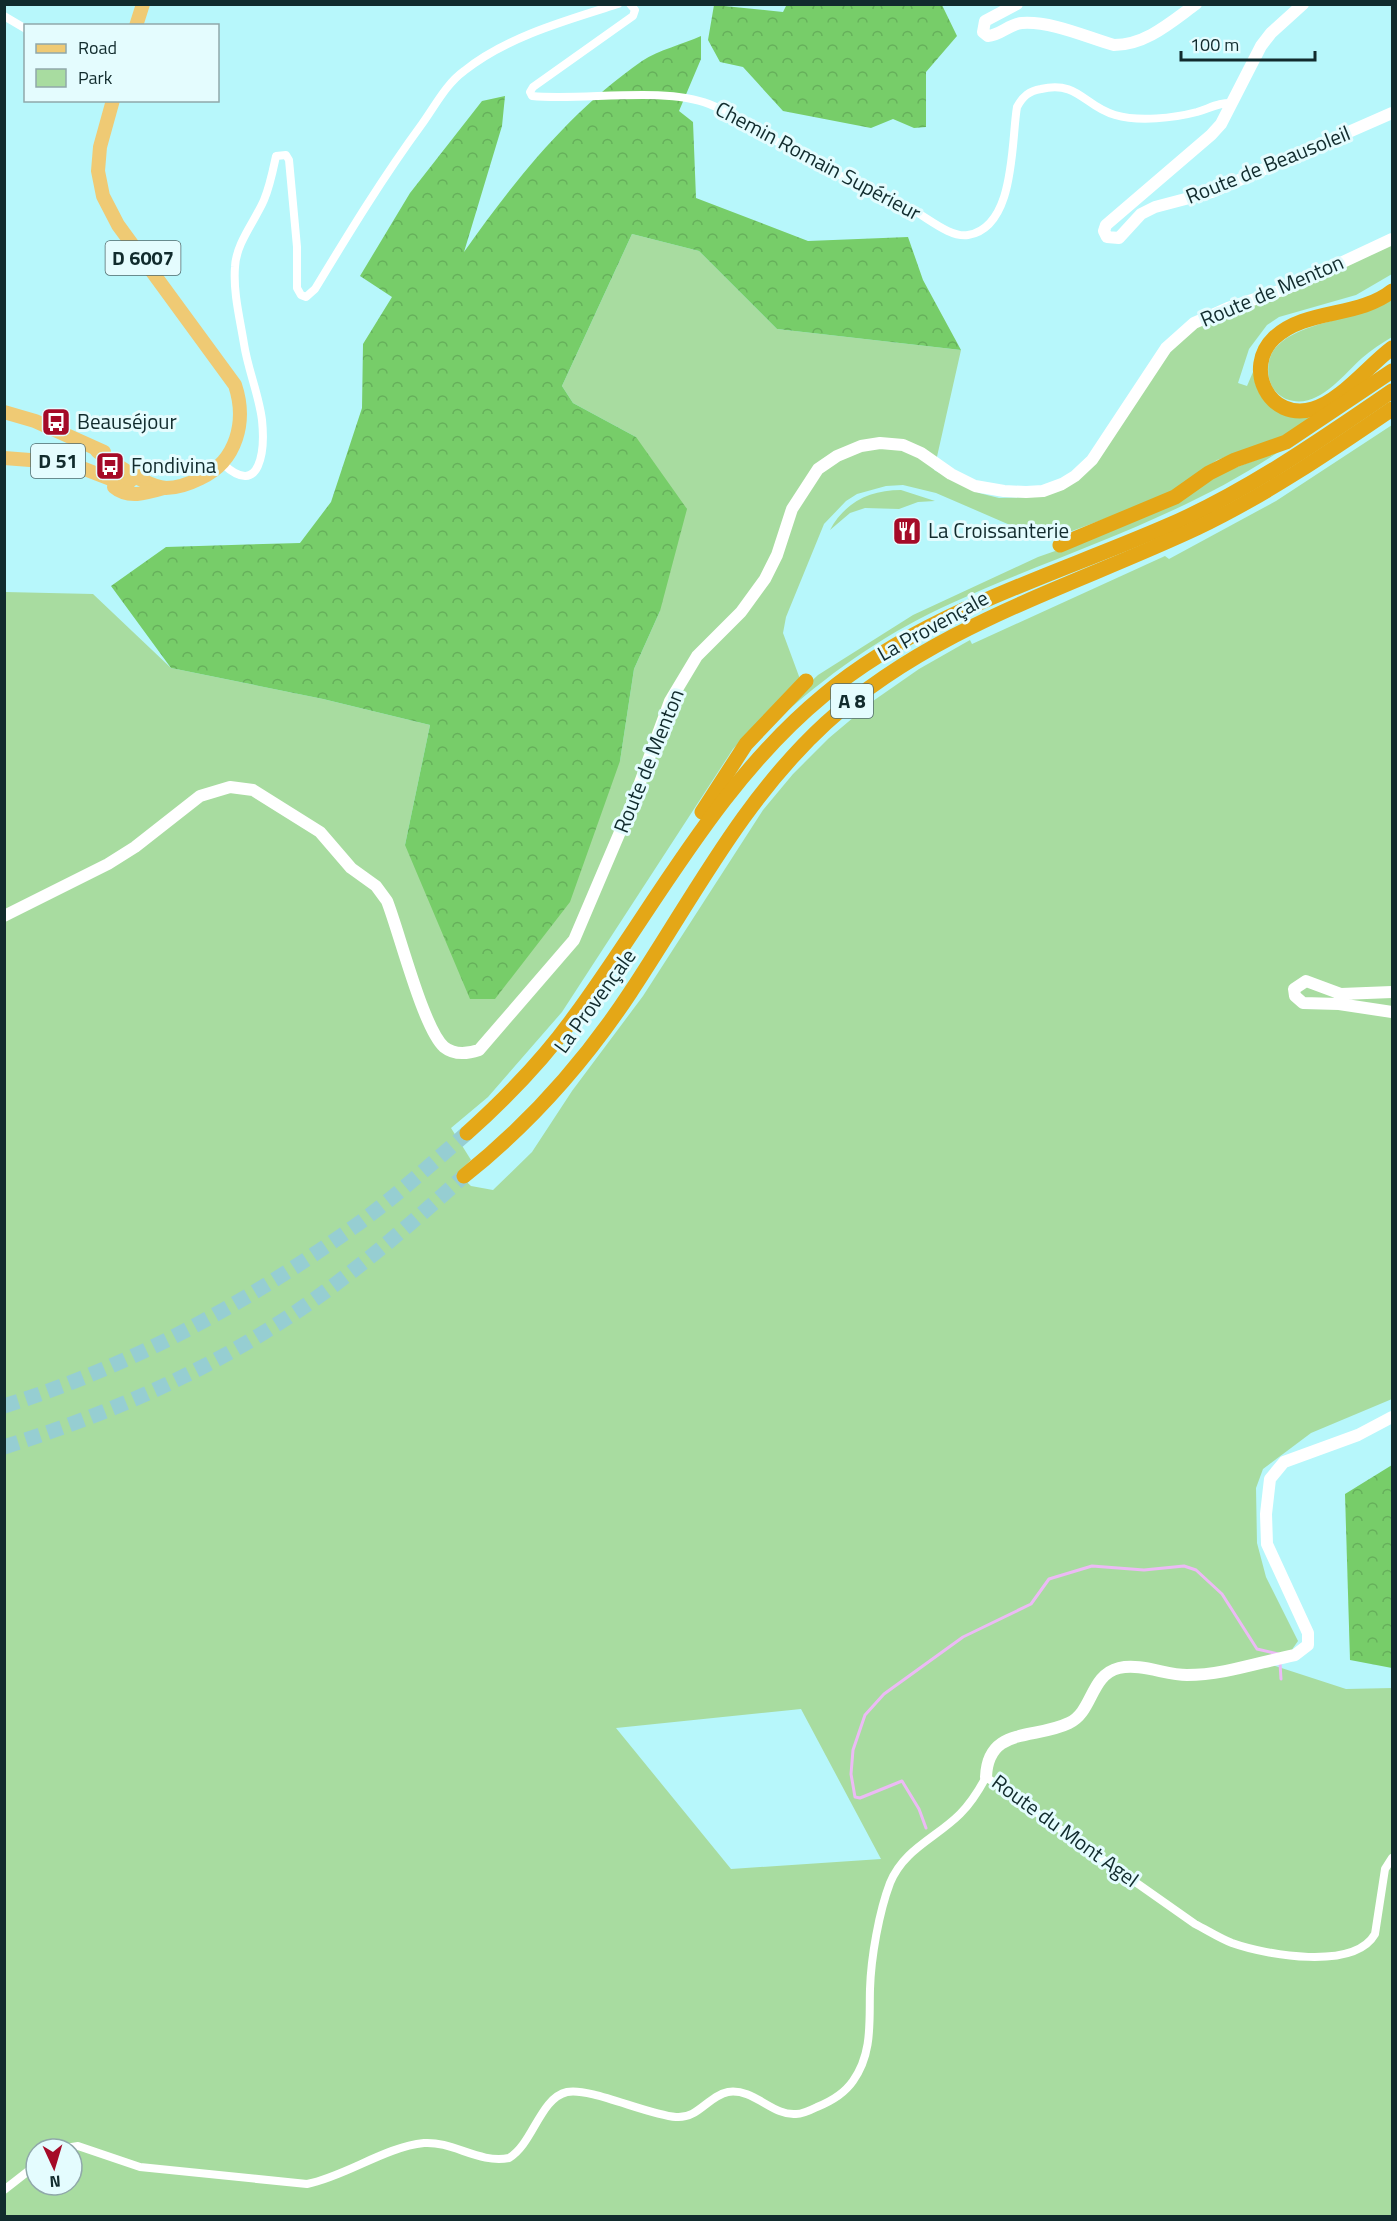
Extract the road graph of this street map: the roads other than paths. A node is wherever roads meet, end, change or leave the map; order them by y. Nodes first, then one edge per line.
1 (143, 4) edge
2 (618, 4) edge
3 (630, 4) edge
4 (1017, 4) edge
5 (1196, 4) edge
6 (1303, 4) edge
7 (4, 16) edge
8 (137, 24) edge
9 (24, 28) edge
10 (113, 102) edge
11 (1233, 104) junction
12 (1392, 113) edge
13 (1392, 239) edge
14 (1392, 291) edge
15 (1392, 348) edge
16 (1392, 371) edge
17 (1392, 391) edge
18 (1392, 409) edge
19 (4, 412) edge
20 (4, 458) edge
21 (224, 460) junction
22 (143, 476) junction
23 (108, 479) junction
24 (166, 488) junction
25 (138, 494) junction
26 (1060, 545) dead end
27 (806, 681) dead end
28 (651, 904) junction
29 (4, 916) edge
30 (1392, 992) edge
31 (1392, 1012) edge
32 (467, 1133) tunnel mouth
33 (464, 1176) tunnel mouth
34 (1392, 1417) edge
35 (986, 1777) junction
36 (1392, 1858) edge
37 (84, 2148) edge
38 (24, 2174) edge
39 (4, 2190) edge

1 - 8 main road
2 - 21 street
3 - 11 street, Chemin Romain Supérieur
4 - 5 main road
6 - 11 main road, Route de Beausoleil
7 - 9 street
10 - 21 main road, D 6007
11 - 12 main road, Route de Beausoleil
13 - 29 main road, Route de Menton
14 - 15 highway
16 - 26 highway
17 - 28 highway, La Provençale / A 8
18 - 33 highway, La Provençale / A 8
19 - 22 main road
20 - 23 main road, D 51
21 - 22 main road
21 - 24 main road
22 - 23 main road, D 51
22 - 24 main road
22 - 25 main road
23 - 25 main road, D 51
24 - 25 main road
27 - 28 highway
28 - 32 highway, La Provençale / A 8
30 - 31 main road
34 - 35 main road, Route du Mont Agel
35 - 36 street, Route du Mont Agel
35 - 37 street
38 - 39 street

